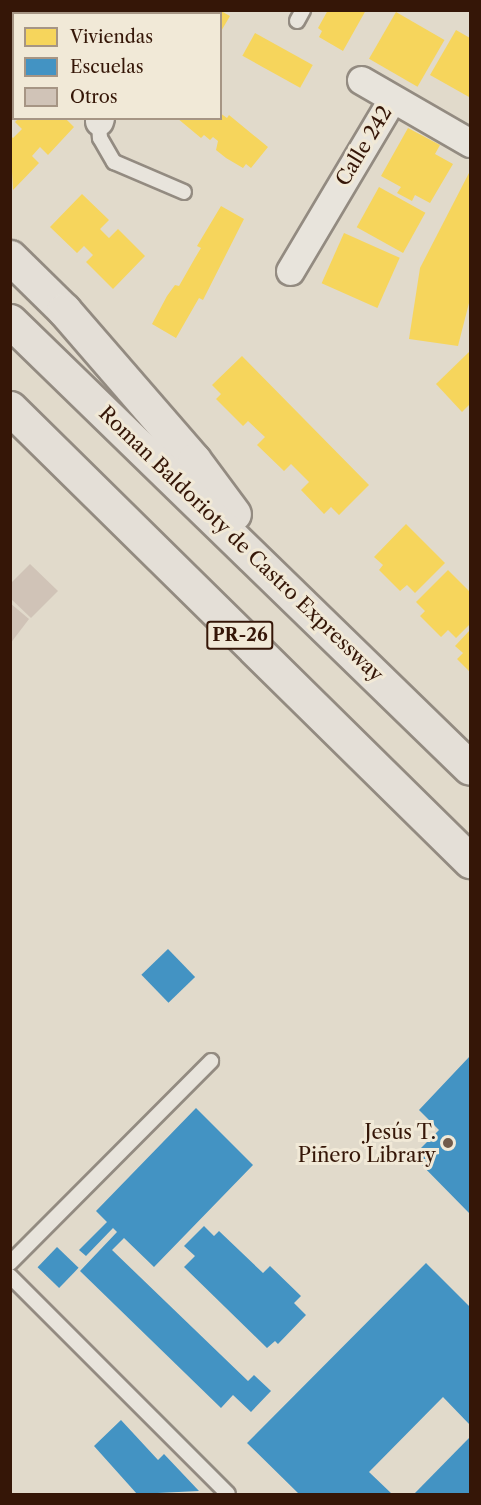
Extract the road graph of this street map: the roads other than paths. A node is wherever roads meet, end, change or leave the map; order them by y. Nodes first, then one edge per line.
1 (361, 80) dead end
2 (392, 99) junction
3 (100, 120) edge
4 (471, 143) edge
5 (184, 192) dead end
6 (10, 256) edge
7 (290, 271) dead end
8 (10, 321) edge
9 (10, 408) edge
10 (284, 583) junction
11 (471, 768) edge
12 (471, 861) edge
13 (211, 1061) dead end
14 (10, 1263) edge
15 (10, 1276) edge
16 (228, 1494) edge

1 - 2 street
2 - 4 street, Calle 242
2 - 7 street, Calle 242
3 - 5 lane
6 - 10 highway
8 - 10 highway, Roman Baldorioty de Castro Expressway
9 - 12 highway, PR-26
10 - 11 highway, Roman Baldorioty de Castro Expressway
13 - 14 lane
15 - 16 lane

